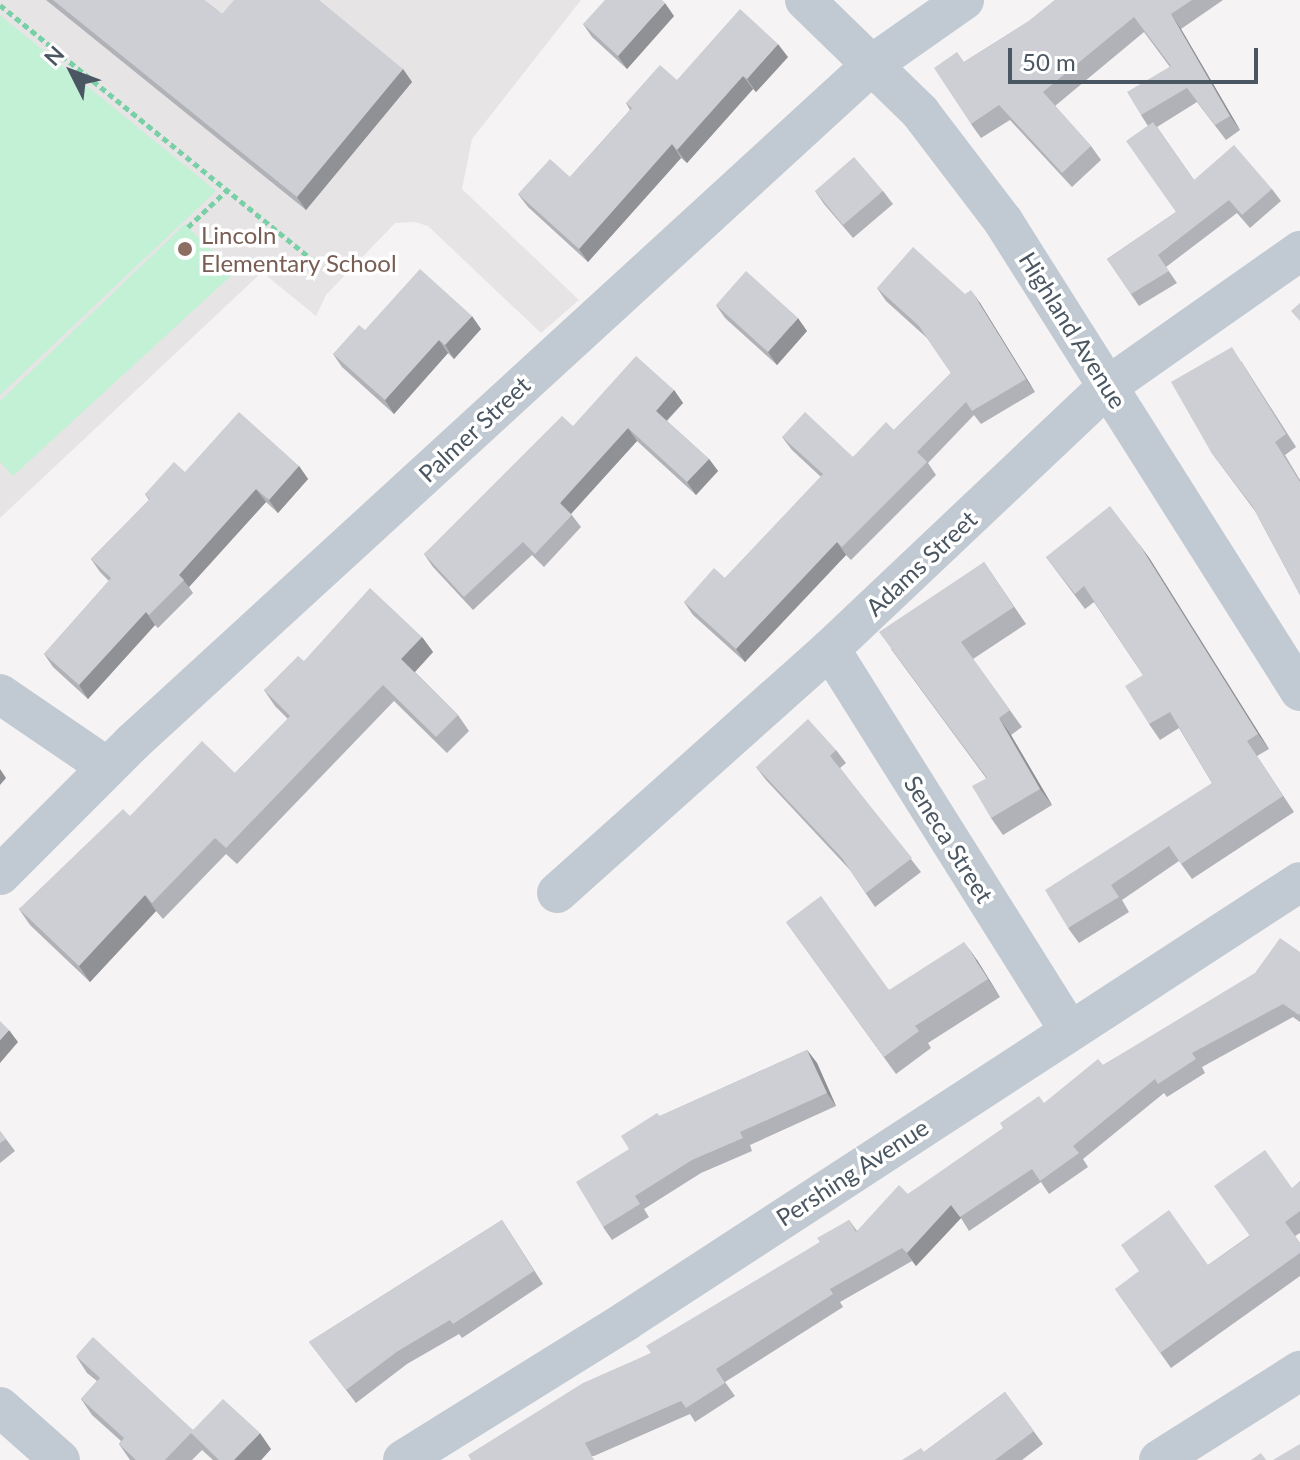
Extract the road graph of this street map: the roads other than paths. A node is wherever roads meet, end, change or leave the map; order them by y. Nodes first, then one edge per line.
1 (805, 0) edge
2 (964, 0) edge
3 (874, 63) junction
4 (1300, 251) edge
5 (1108, 386) junction
6 (830, 649) junction
7 (1300, 691) edge
8 (0, 694) edge
9 (107, 767) junction
10 (0, 875) edge
11 (1300, 882) edge
12 (557, 893) dead end
13 (1068, 1029) junction
14 (1300, 1371) edge
15 (0, 1407) edge
16 (60, 1460) edge
17 (403, 1460) edge
18 (1159, 1460) edge

1 - 3 street, Highland Avenue
2 - 3 street, Palmer Street
3 - 5 street, Highland Avenue
3 - 9 street, Palmer Street
4 - 5 street, Adams Street
5 - 6 street, Adams Street
5 - 7 street, Highland Avenue
6 - 12 street, Adams Street
6 - 13 street, Seneca Street
8 - 9 street
9 - 10 street, Palmer Street
11 - 13 street, Pershing Avenue
13 - 17 street, Pershing Avenue
14 - 18 street
15 - 16 street

